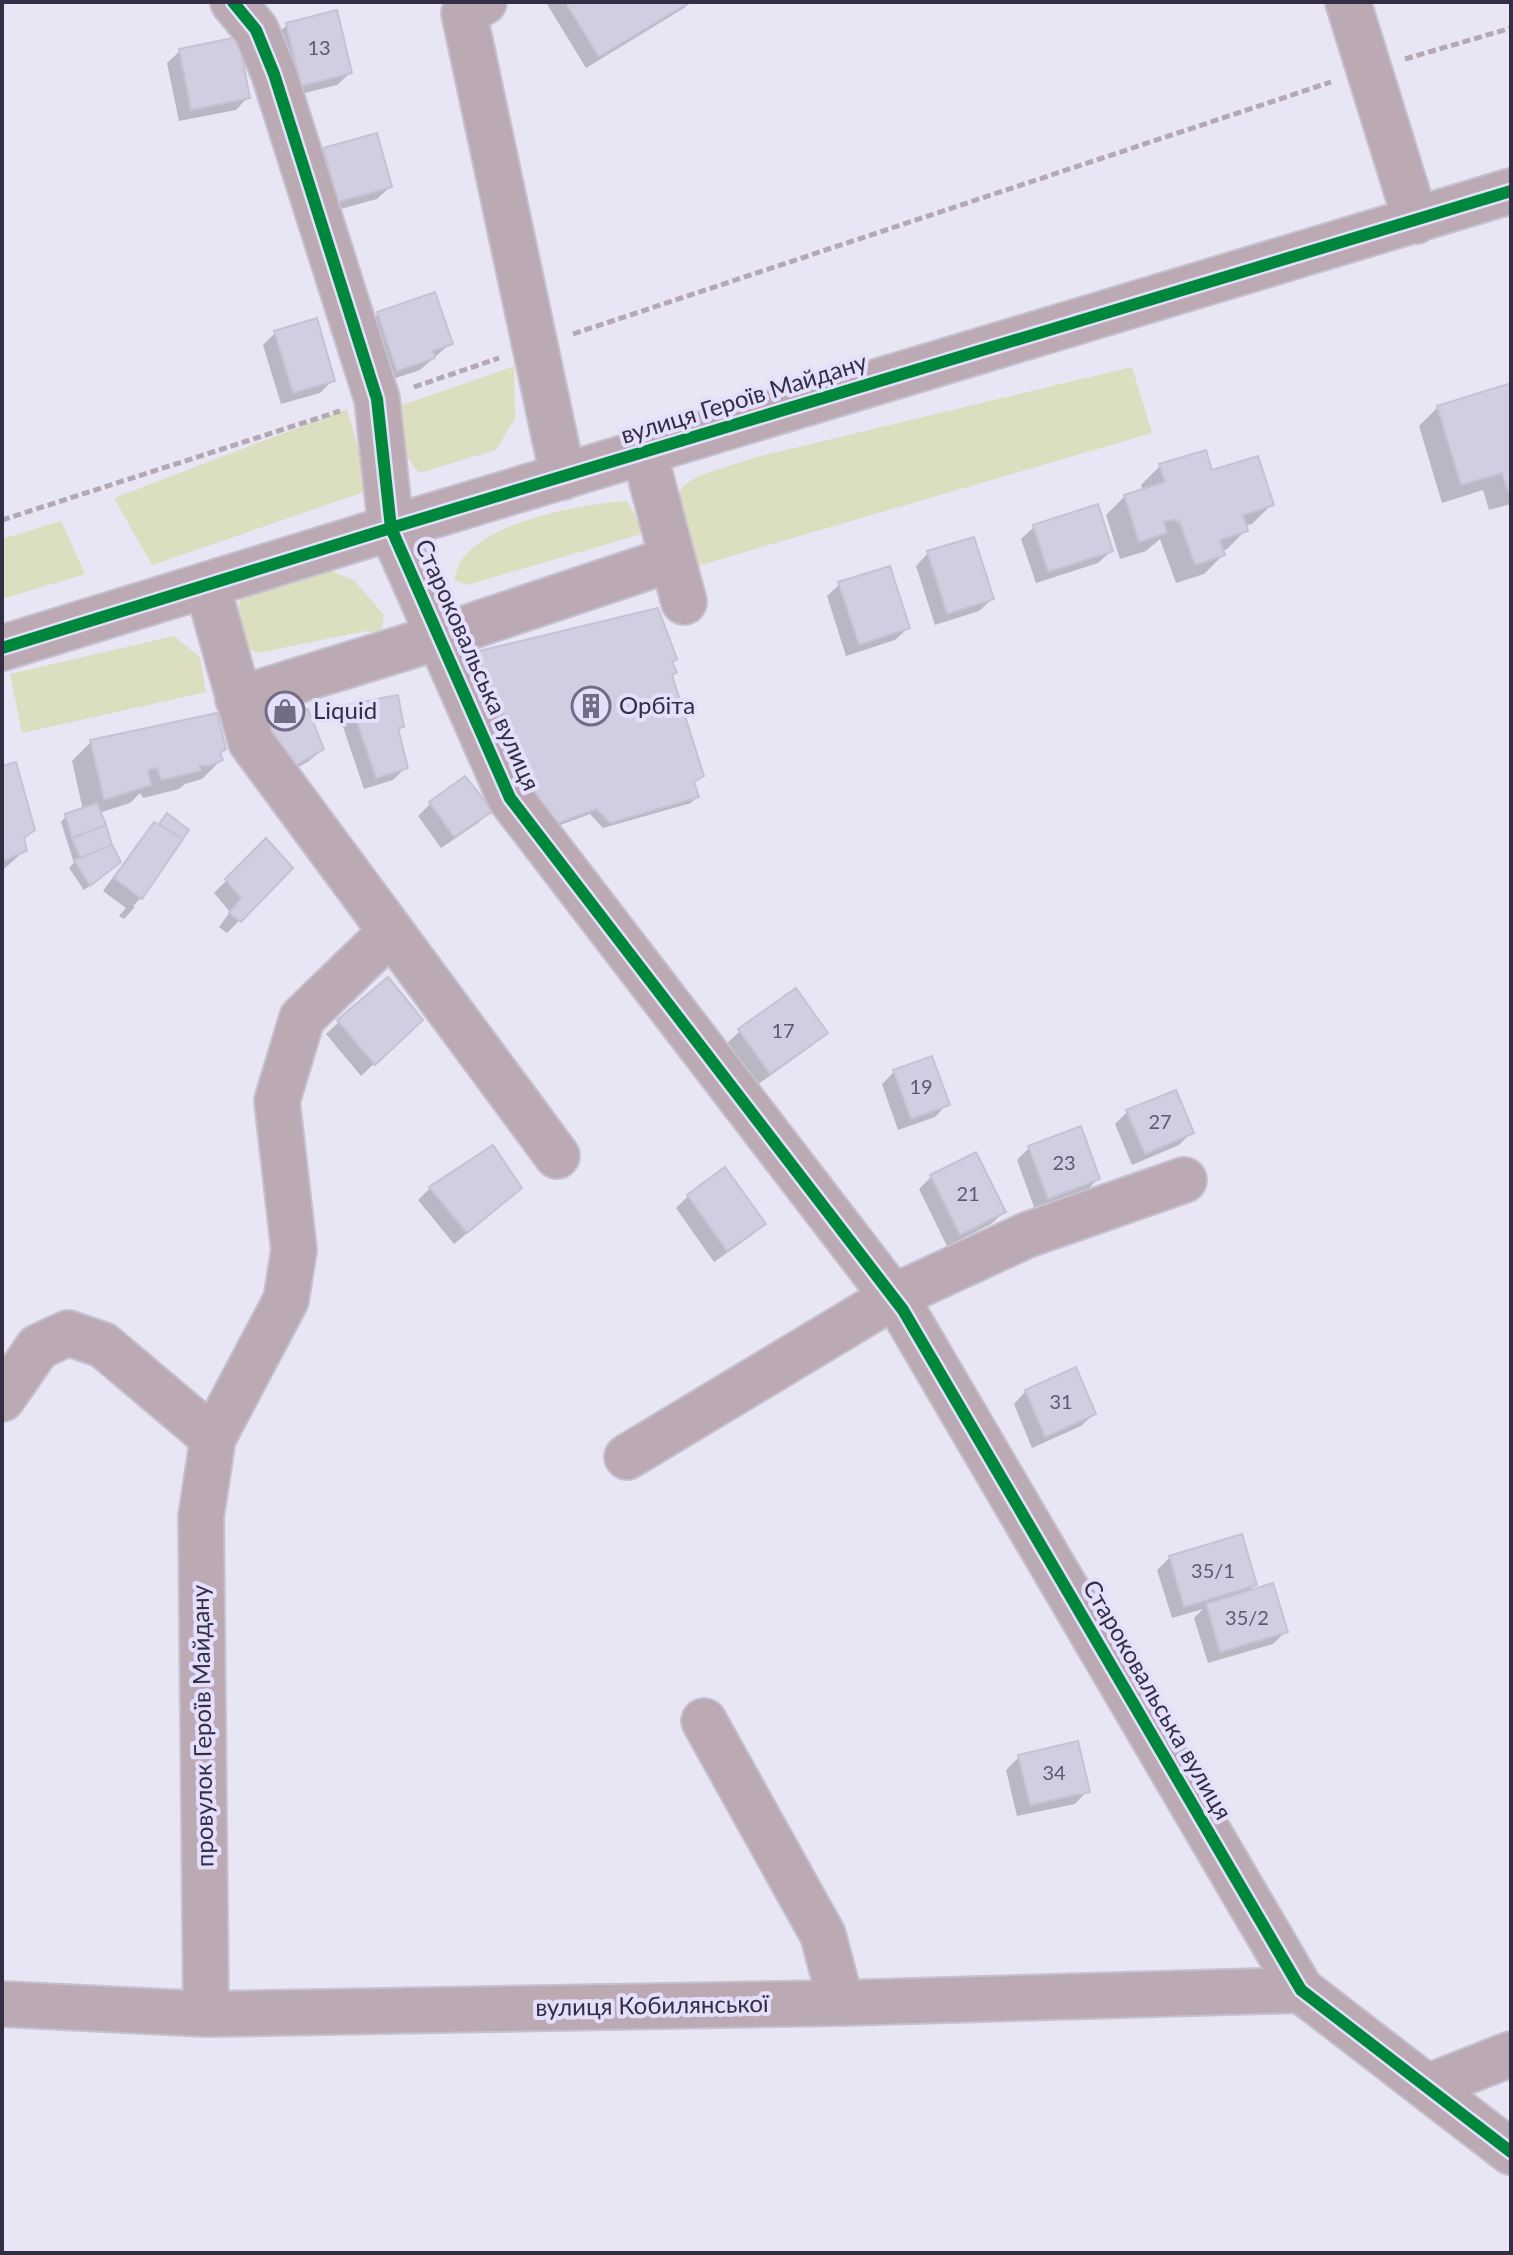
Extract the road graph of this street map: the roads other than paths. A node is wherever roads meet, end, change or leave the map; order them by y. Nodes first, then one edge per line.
1 (233, 2) edge
2 (484, 2) edge
3 (1348, 2) edge
4 (1507, 194) edge
5 (1416, 221) junction
6 (644, 452) junction
7 (563, 477) junction
8 (391, 528) junction
9 (672, 559) junction
10 (207, 585) junction
11 (684, 602) dead end
12 (439, 637) junction
13 (2, 648) edge
14 (238, 699) junction
15 (391, 932) junction
16 (557, 1156) dead end
17 (1184, 1180) dead end
18 (893, 1297) junction
19 (2, 1399) edge
20 (213, 1438) junction
21 (627, 1457) dead end
22 (704, 1721) dead end
23 (1301, 1990) junction
24 (841, 2003) junction
25 (2, 2004) edge
26 (206, 2014) junction
27 (1511, 2054) edge
28 (1427, 2087) junction
29 (1511, 2152) edge

1 - 8 street, Староковальська вулиця
2 - 7 street
3 - 5 street
4 - 5 street, вулиця Героїв Майдану
5 - 6 street, вулиця Героїв Майдану
6 - 7 street, вулиця Героїв Майдану
6 - 9 street, вулиця Героїв Майдану
7 - 8 street, вулиця Героїв Майдану
8 - 10 street, вулиця Героїв Майдану
8 - 12 street, Староковальська вулиця
9 - 11 street, вулиця Героїв Майдану
9 - 12 street
10 - 13 street, вулиця Героїв Майдану
10 - 14 street
12 - 14 street
12 - 18 street, Староковальська вулиця
14 - 15 street
15 - 16 street
15 - 20 street, провулок Героїв Майдану
17 - 18 street
18 - 21 street
18 - 23 street, Староковальська вулиця
19 - 20 street
20 - 26 street, провулок Героїв Майдану
22 - 24 street
23 - 24 street, вулиця Кобилянської
23 - 28 street, Староковальська вулиця
24 - 26 street, вулиця Кобилянської
25 - 26 street, вулиця Кобилянської
27 - 28 street
28 - 29 street, Староковальська вулиця

